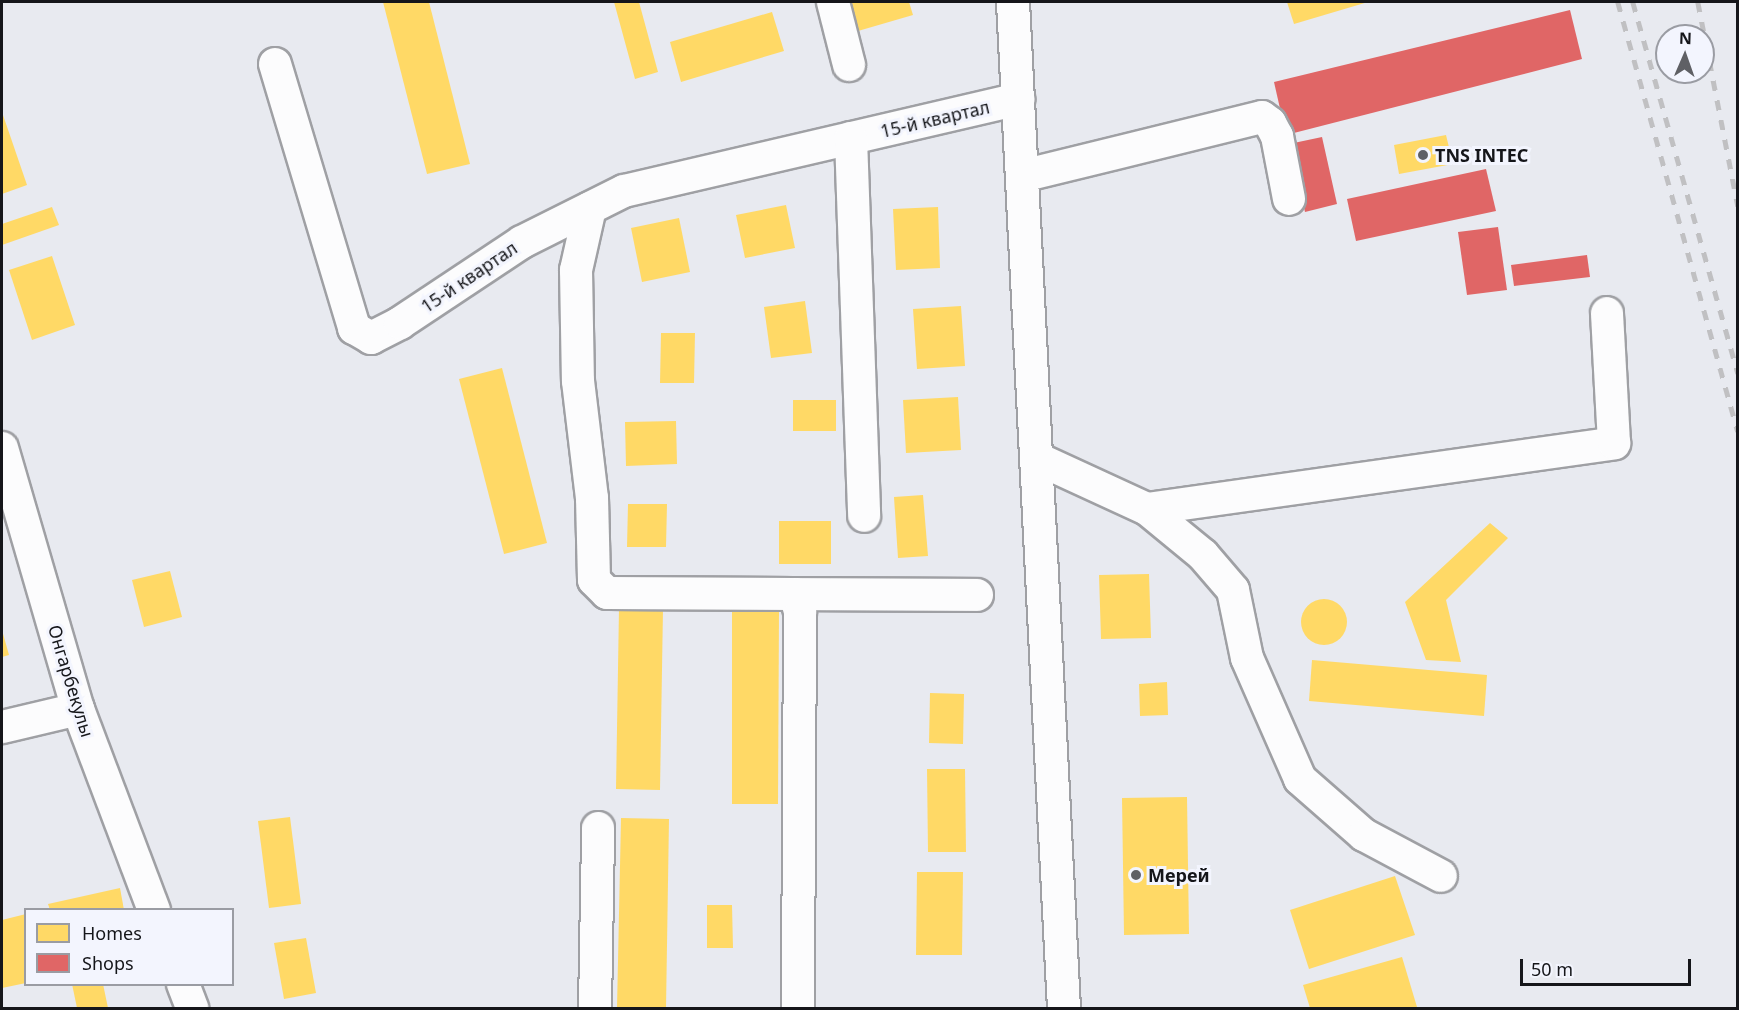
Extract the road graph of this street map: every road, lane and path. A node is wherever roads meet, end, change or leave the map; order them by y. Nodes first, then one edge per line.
1 (832, 2) edge
2 (1013, 2) edge
3 (275, 64) dead end
4 (849, 65) dead end
5 (1018, 99) junction
6 (851, 138) junction
7 (1022, 176) junction
8 (1288, 199) dead end
9 (590, 208) junction
10 (1607, 313) dead end
11 (2, 448) edge
12 (1036, 458) junction
13 (1147, 509) junction
14 (864, 516) dead end
15 (795, 594) junction
16 (977, 595) dead end
17 (78, 709) junction
18 (2, 727) edge
19 (598, 828) dead end
20 (1442, 876) dead end
21 (154, 908) edge
22 (184, 986) edge
23 (192, 1008) edge
24 (595, 1008) edge
25 (798, 1008) edge
26 (1064, 1008) edge

1 - 4 street
2 - 5 street
3 - 9 street, 15-й квартал
5 - 6 street, 15-й квартал
5 - 7 street
6 - 9 street, 15-й квартал
6 - 14 street
7 - 8 street
7 - 12 street
9 - 15 street
10 - 13 street
11 - 17 street, Онгарбекулы
12 - 13 street
12 - 26 street
13 - 20 street
15 - 16 street
15 - 25 street
17 - 18 street
17 - 21 street, Онгарбекулы
19 - 24 street
22 - 23 street

